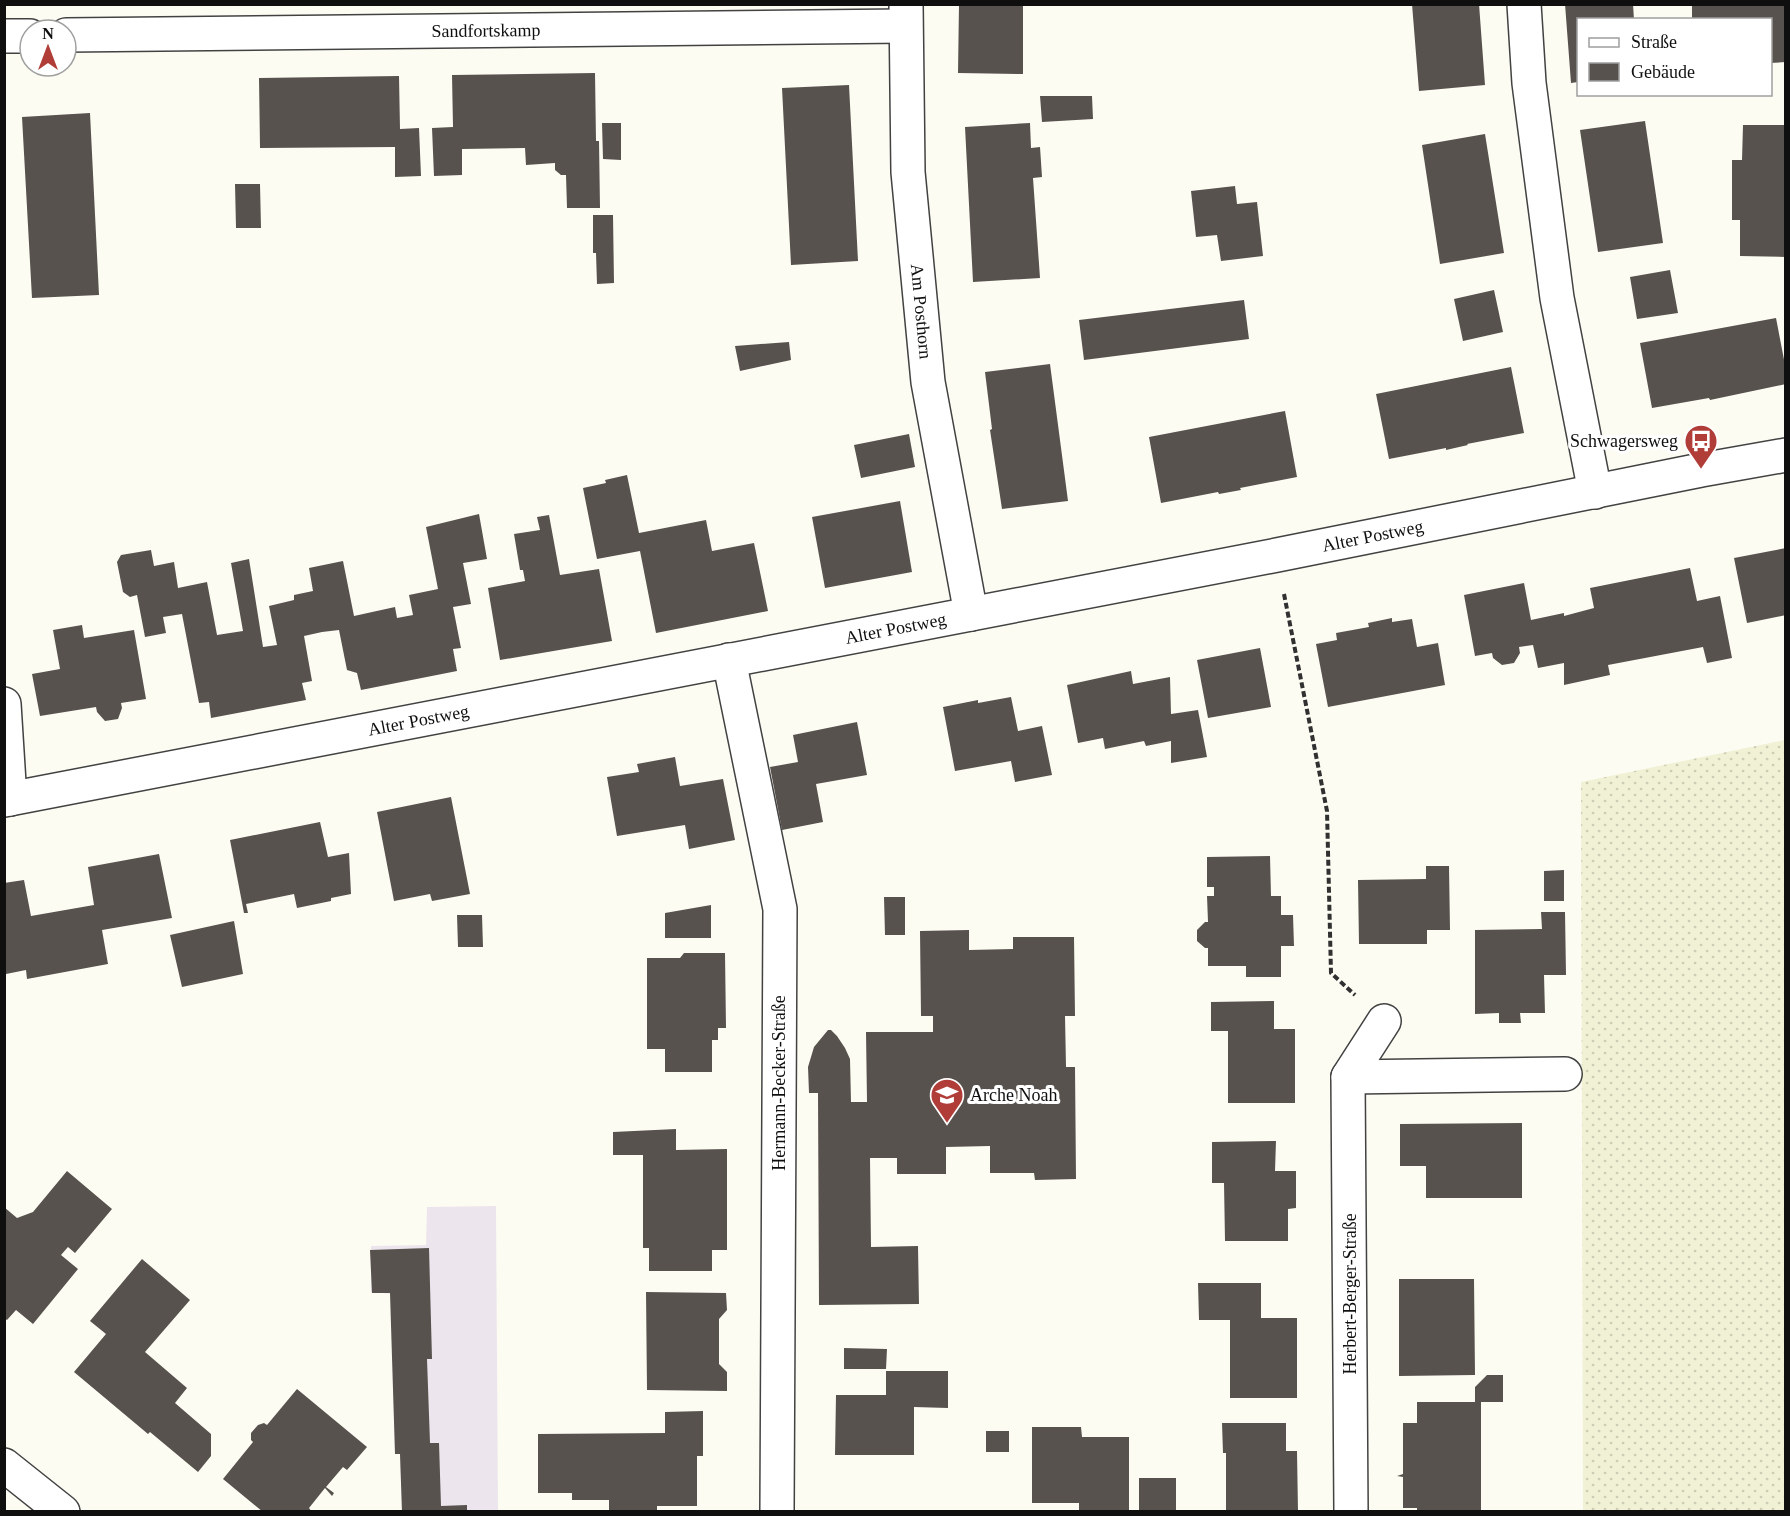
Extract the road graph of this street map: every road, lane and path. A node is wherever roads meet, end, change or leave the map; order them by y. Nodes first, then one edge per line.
1 (1524, 4) edge
2 (906, 15) edge
3 (78, 35) edge
4 (1785, 455) edge
5 (1595, 492) junction
6 (1277, 555) junction
7 (970, 614) junction
8 (729, 660) junction
9 (4, 704) edge
10 (7, 799) edge
11 (1384, 1021) joint
12 (1564, 1074) dead end
13 (1348, 1077) junction
14 (4, 1465) edge
15 (63, 1512) edge
16 (777, 1512) edge
17 (1351, 1512) edge

1 - 5 street
2 - 3 street, Sandfortskamp
2 - 7 street, Am Posthorn
4 - 5 street, Alter Postweg
5 - 6 street, Alter Postweg
6 - 7 street, Alter Postweg
6 - 11 path
7 - 8 street, Alter Postweg
8 - 10 street, Alter Postweg
8 - 16 street, Hermann-Becker-Straße
9 - 10 street
11 - 13 street
12 - 13 street
13 - 17 street, Herbert-Berger-Straße
14 - 15 street

